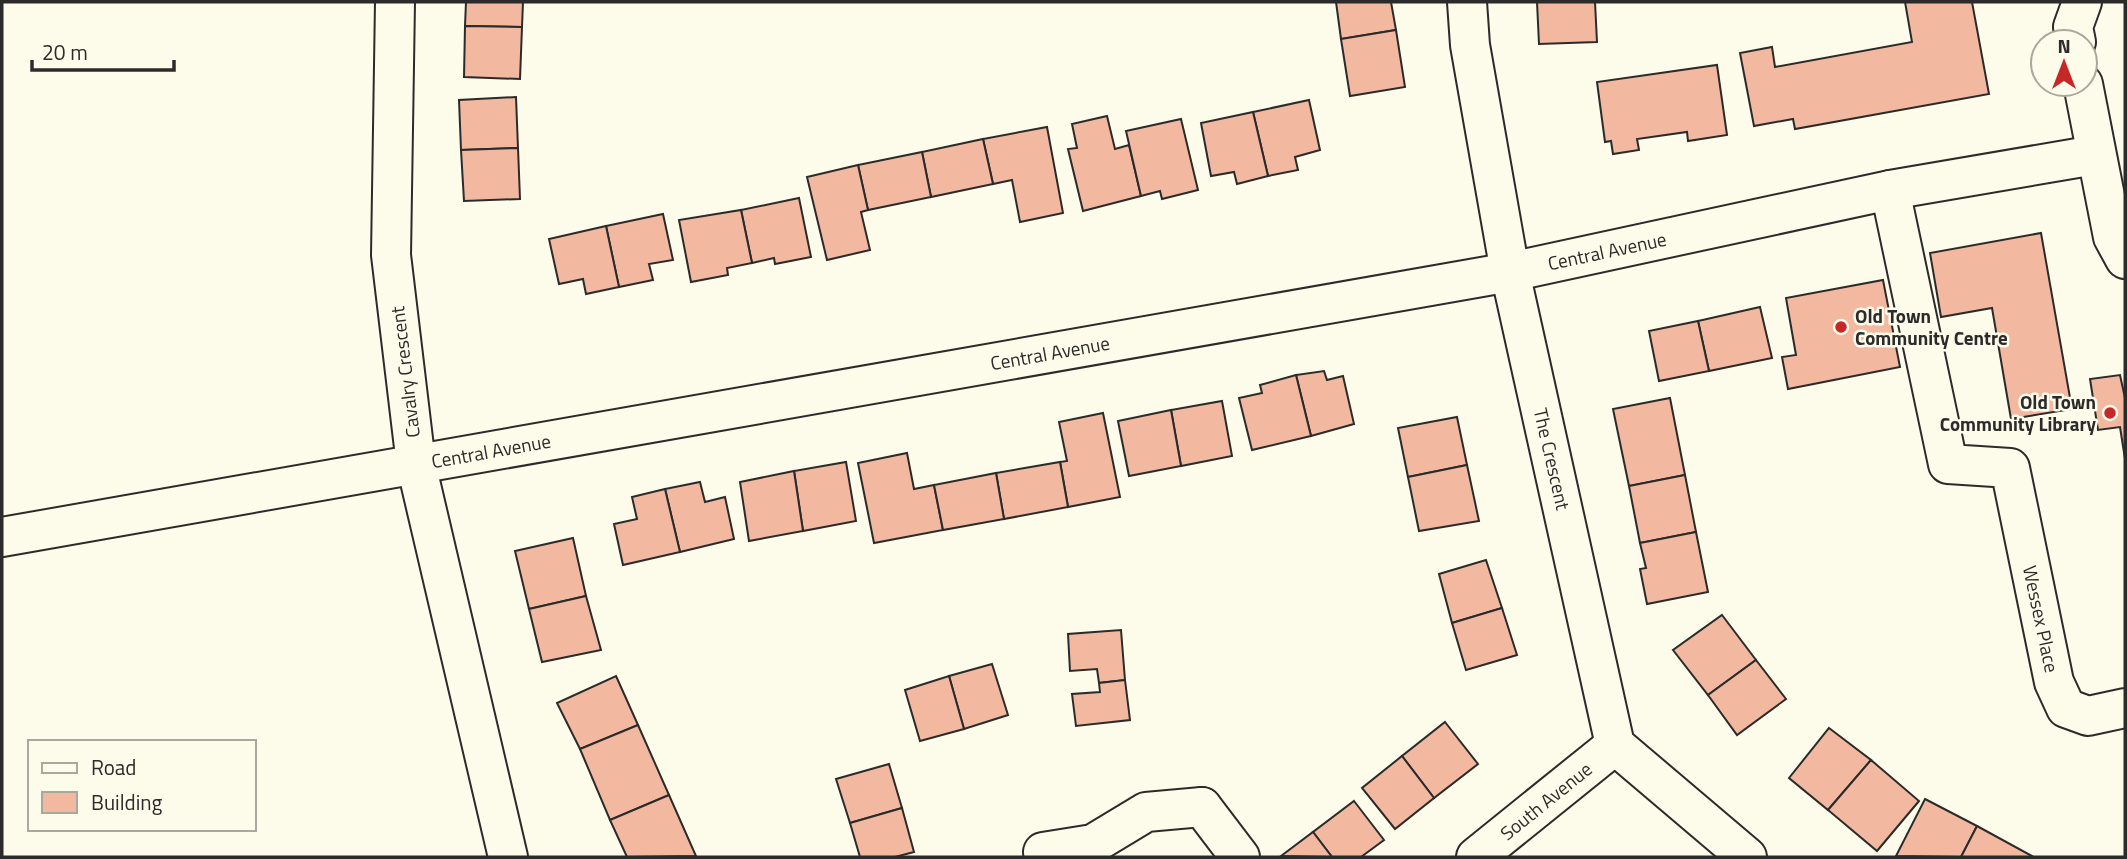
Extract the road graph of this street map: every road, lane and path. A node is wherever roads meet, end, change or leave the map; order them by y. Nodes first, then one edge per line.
1 (395, 2) edge
2 (1467, 2) edge
3 (2082, 2) edge
4 (2073, 28) edge
5 (2085, 98) edge
6 (2095, 155) junction
7 (1890, 190) junction
8 (2125, 259) edge
9 (1510, 271) junction
10 (416, 464) junction
11 (2, 537) edge
12 (2125, 708) edge
13 (1615, 745) junction
14 (1043, 852) dead end
15 (508, 857) edge
16 (1240, 857) edge
17 (1476, 857) edge
18 (1747, 857) edge

1 - 10 street, Cavalry Crescent
2 - 9 street, The Crescent
3 - 4 street
5 - 6 street
6 - 7 street, Central Avenue
6 - 8 street
7 - 9 street, Central Avenue
7 - 12 street, Wessex Place
9 - 10 street, Central Avenue
9 - 13 street, The Crescent
10 - 11 street, Central Avenue
10 - 15 street, Cavalry Crescent
13 - 17 street, South Avenue
13 - 18 street
14 - 16 street

